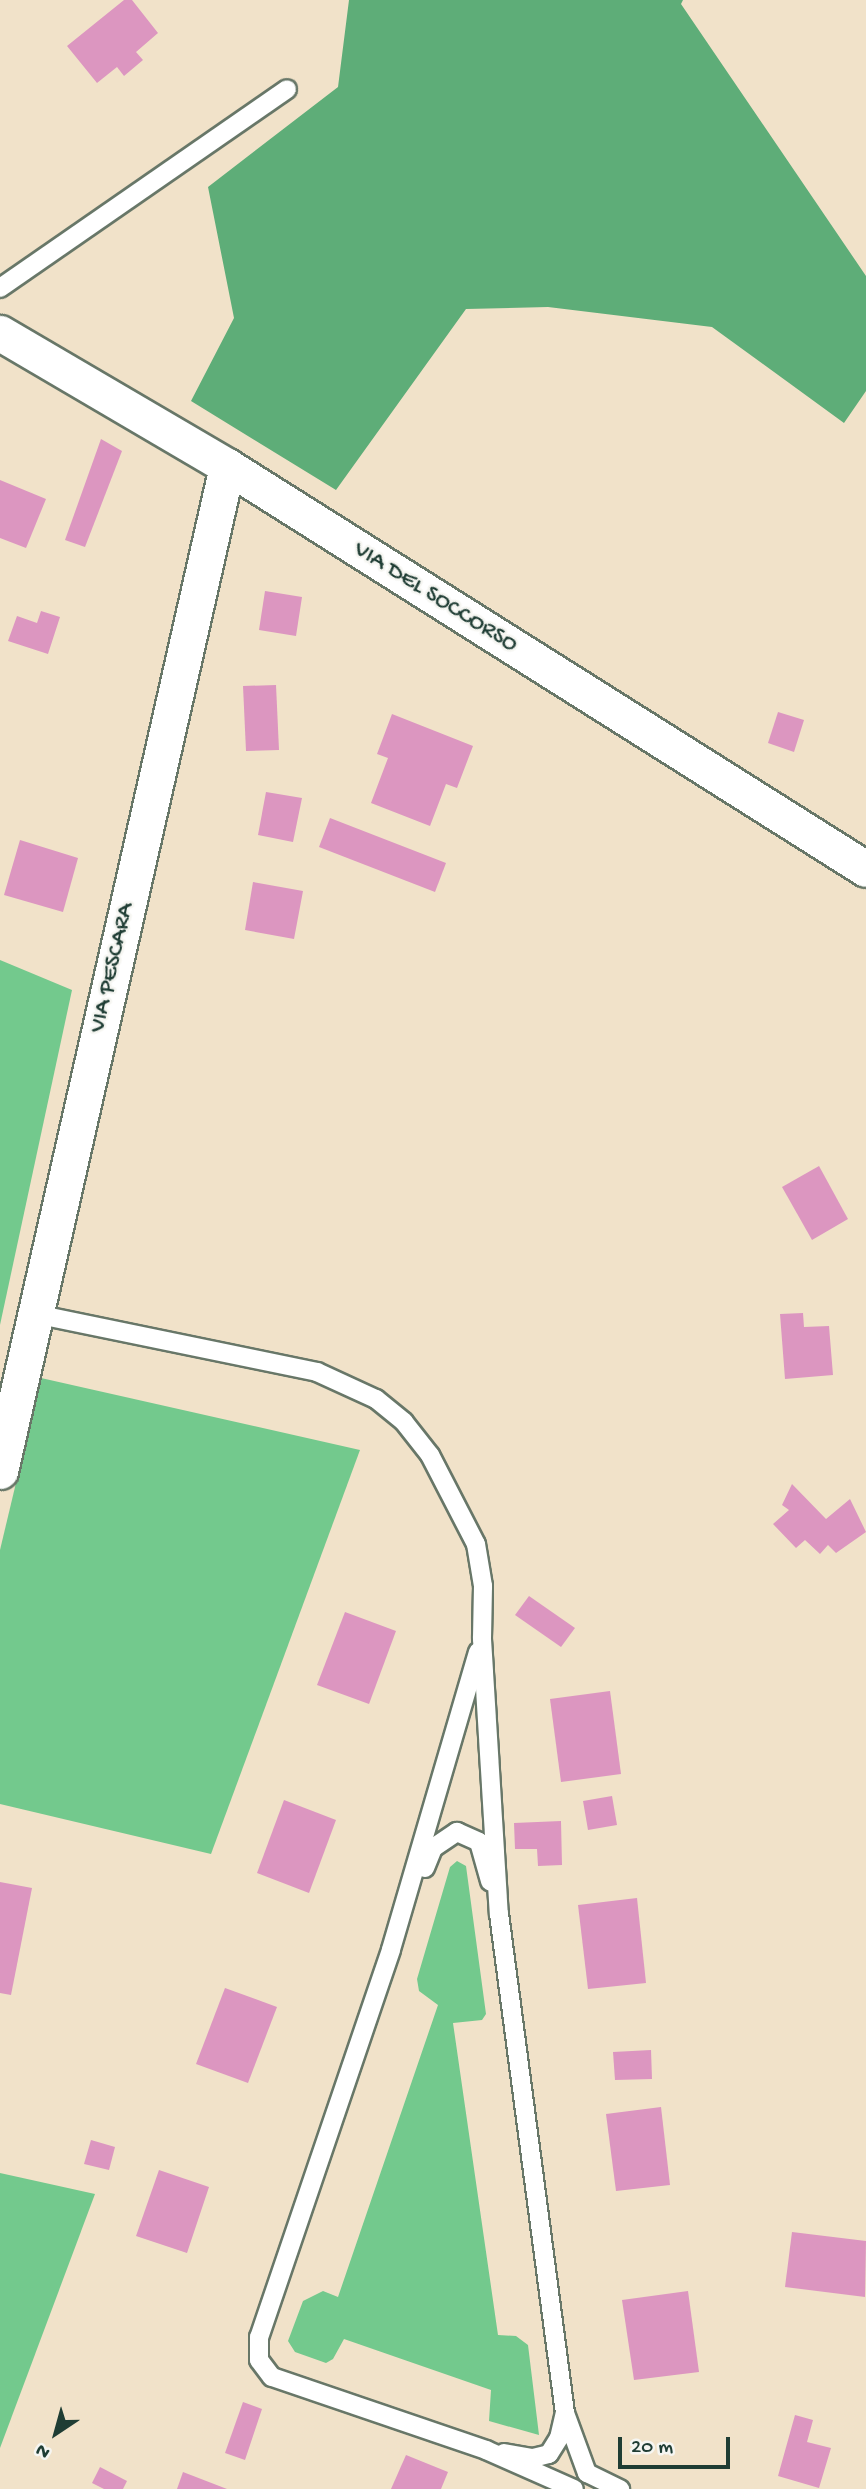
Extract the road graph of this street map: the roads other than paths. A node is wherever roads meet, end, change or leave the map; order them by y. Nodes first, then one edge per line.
1 (287, 89) dead end
2 (0, 288) edge
3 (0, 333) edge
4 (227, 466) junction
5 (866, 869) edge
6 (35, 1314) junction
7 (0, 1471) edge
8 (482, 1639) junction
9 (499, 1914) junction
10 (391, 1950) junction
11 (565, 2413) junction
12 (486, 2450) junction
13 (575, 2489) edge
14 (620, 2489) edge

1 - 2 lane
3 - 4 street, VIA DEL SOCCORSO
4 - 5 street, VIA DEL SOCCORSO
4 - 6 street, VIA PESCARA
6 - 7 street, VIA PESCARA
6 - 8 lane
8 - 9 lane
8 - 10 lane
9 - 10 lane
9 - 11 lane
10 - 12 lane
11 - 12 lane
11 - 14 lane
12 - 13 lane

